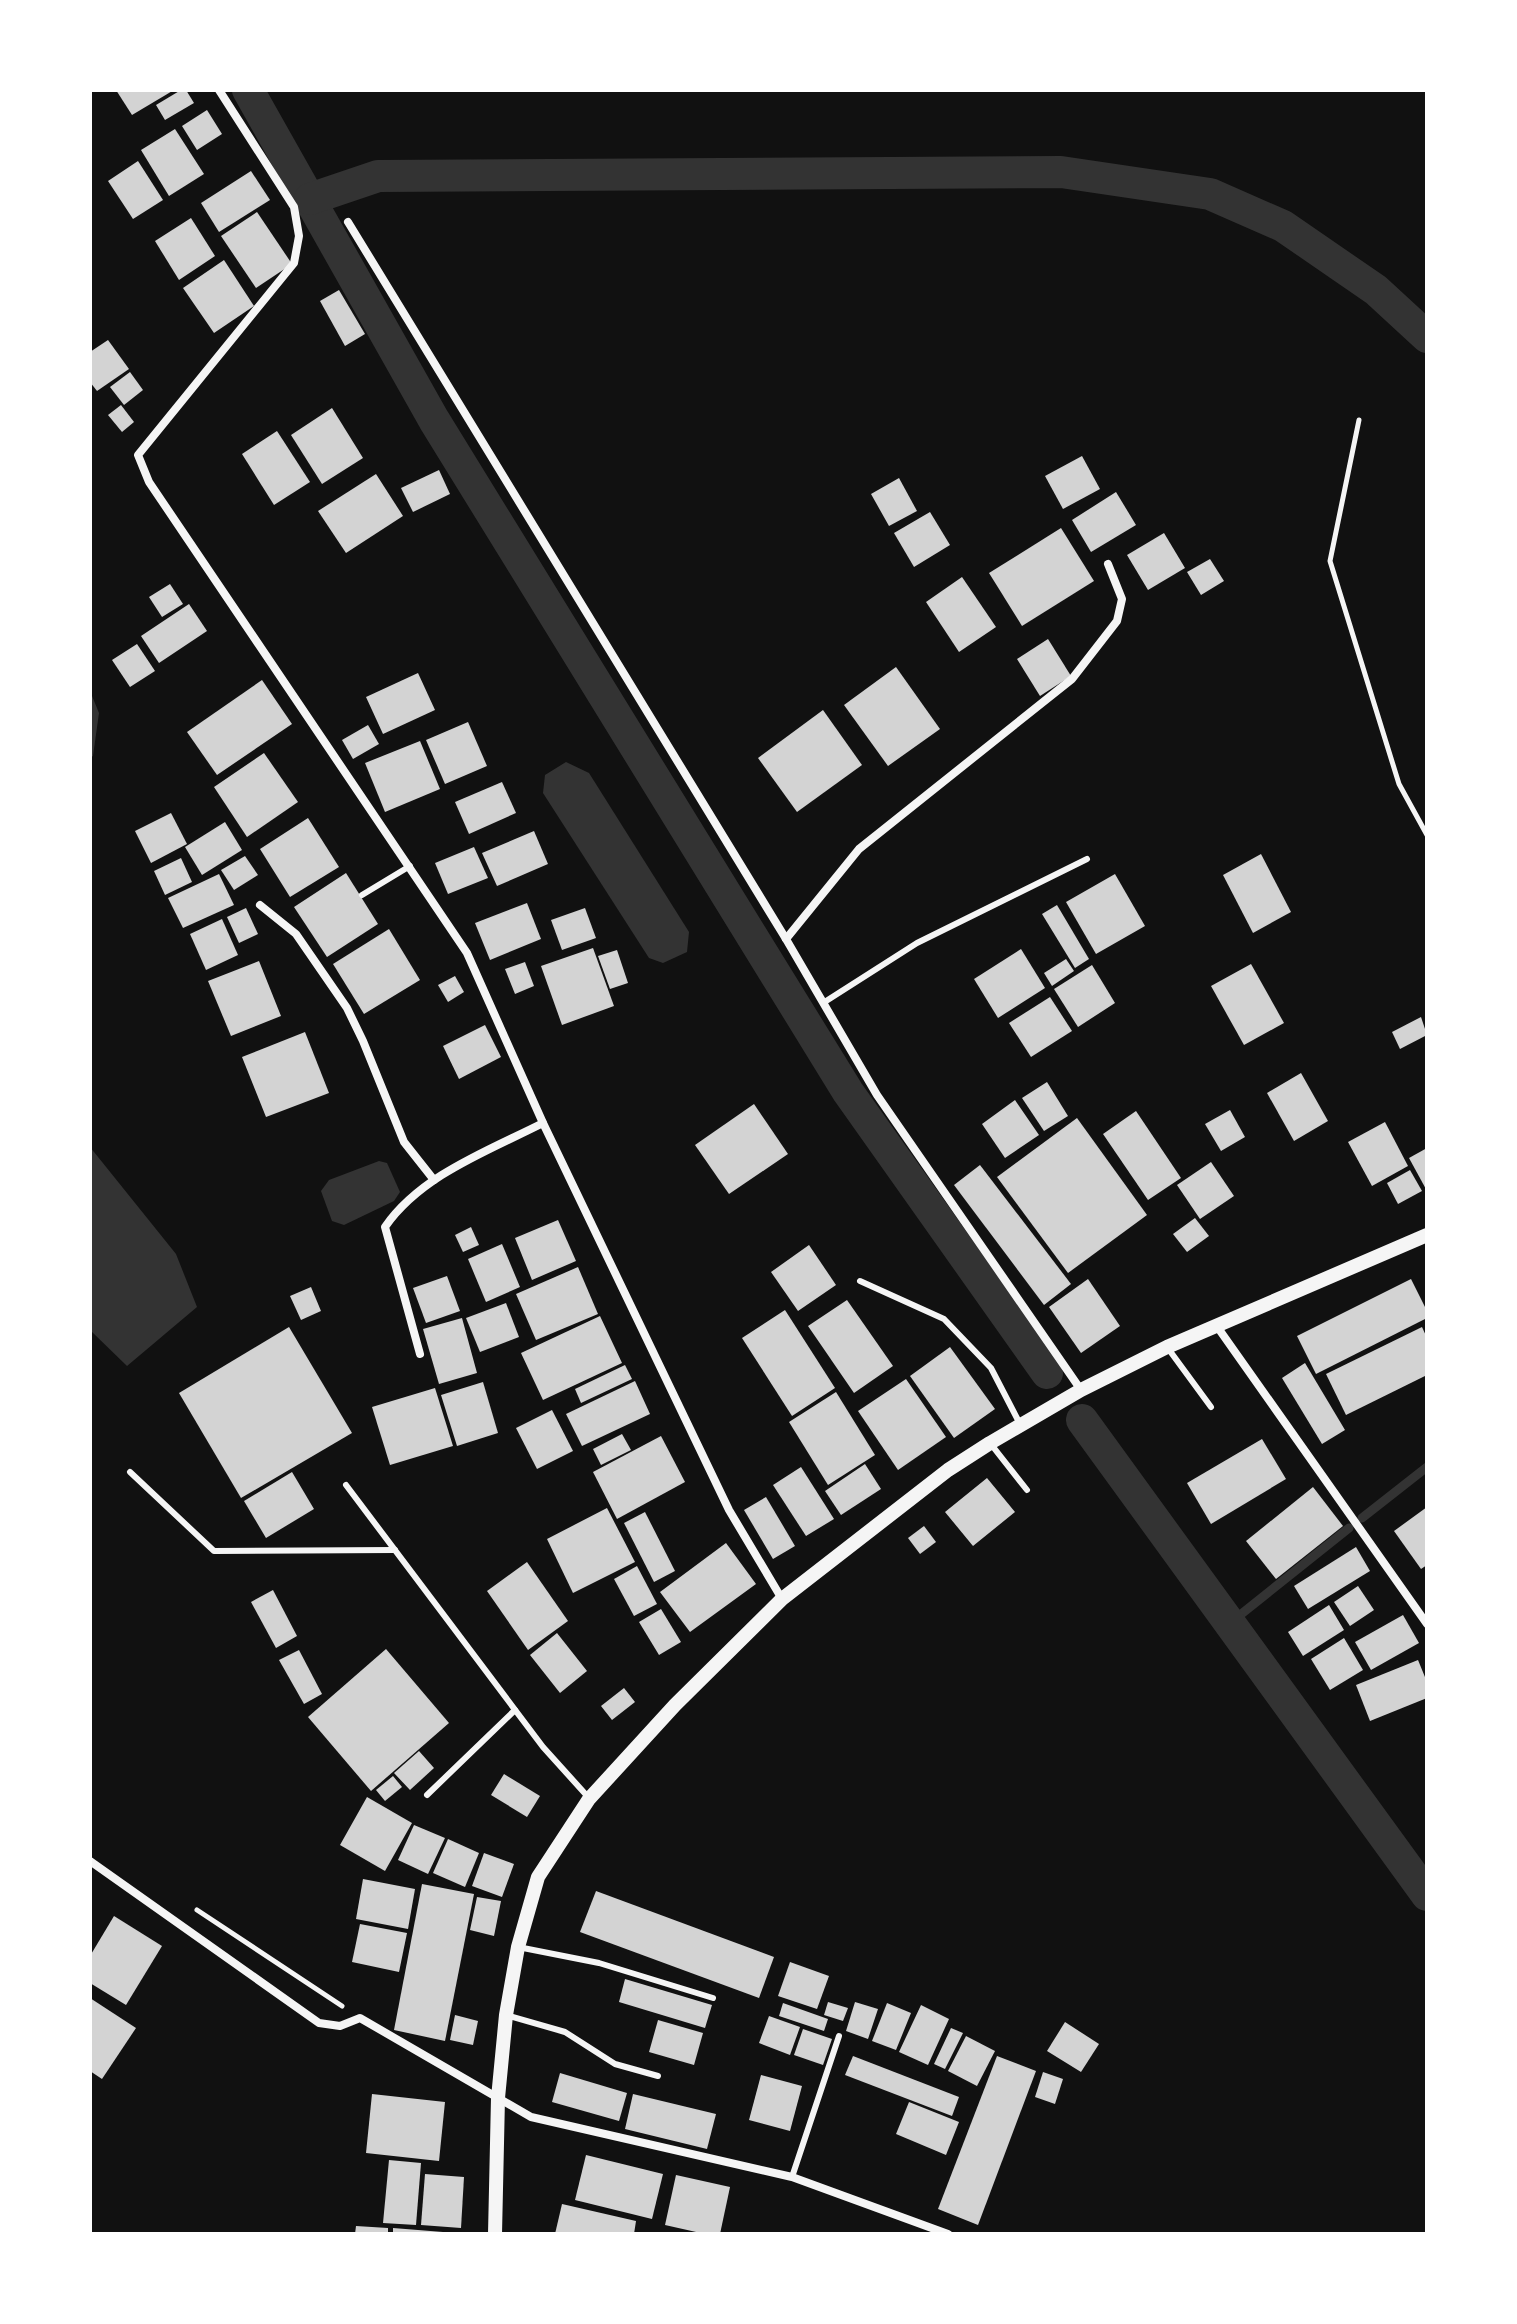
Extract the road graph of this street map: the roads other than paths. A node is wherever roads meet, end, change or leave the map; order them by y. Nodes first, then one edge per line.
1 (219, 90) edge
2 (348, 222) dead end
3 (1108, 564) dead end
4 (1087, 859) dead end
5 (410, 866) junction
6 (362, 895) dead end
7 (260, 905) dead end
8 (786, 939) junction
9 (823, 1003) junction
10 (543, 1123) junction
11 (434, 1180) junction
12 (1427, 1235) edge
13 (860, 1281) dead end
14 (1216, 1325) junction
15 (1167, 1347) junction
16 (420, 1354) dead end
17 (1081, 1390) junction
18 (1211, 1407) dead end
19 (1020, 1424) junction
20 (990, 1443) junction
21 (130, 1472) dead end
22 (346, 1485) dead end
23 (1027, 1490) dead end
24 (395, 1550) junction
25 (782, 1599) junction
26 (1427, 1624) edge
27 (515, 1710) junction
28 (427, 1795) dead end
29 (589, 1799) junction
30 (90, 1861) edge
31 (518, 1947) junction
32 (713, 1998) dead end
33 (506, 2015) junction
34 (839, 2036) dead end
35 (658, 2076) dead end
36 (498, 2098) junction
37 (792, 2177) junction
38 (495, 2234) edge
39 (948, 2234) edge

1 - 5 street
2 - 8 street
3 - 8 street
4 - 9 lane
5 - 6 lane
5 - 10 street
7 - 11 street
8 - 9 street
9 - 17 street
10 - 11 street
10 - 25 street
11 - 16 street
12 - 14 street
13 - 19 lane
14 - 15 street
14 - 26 street
15 - 17 street
15 - 18 lane
17 - 19 street
19 - 20 street
20 - 23 lane
20 - 25 street
21 - 24 lane
22 - 24 lane
24 - 27 lane
25 - 29 street
27 - 28 lane
27 - 29 lane
29 - 31 street
30 - 36 street
31 - 32 lane
31 - 33 street
33 - 35 lane
33 - 36 street
34 - 37 lane
36 - 37 street
36 - 38 street
37 - 39 street

